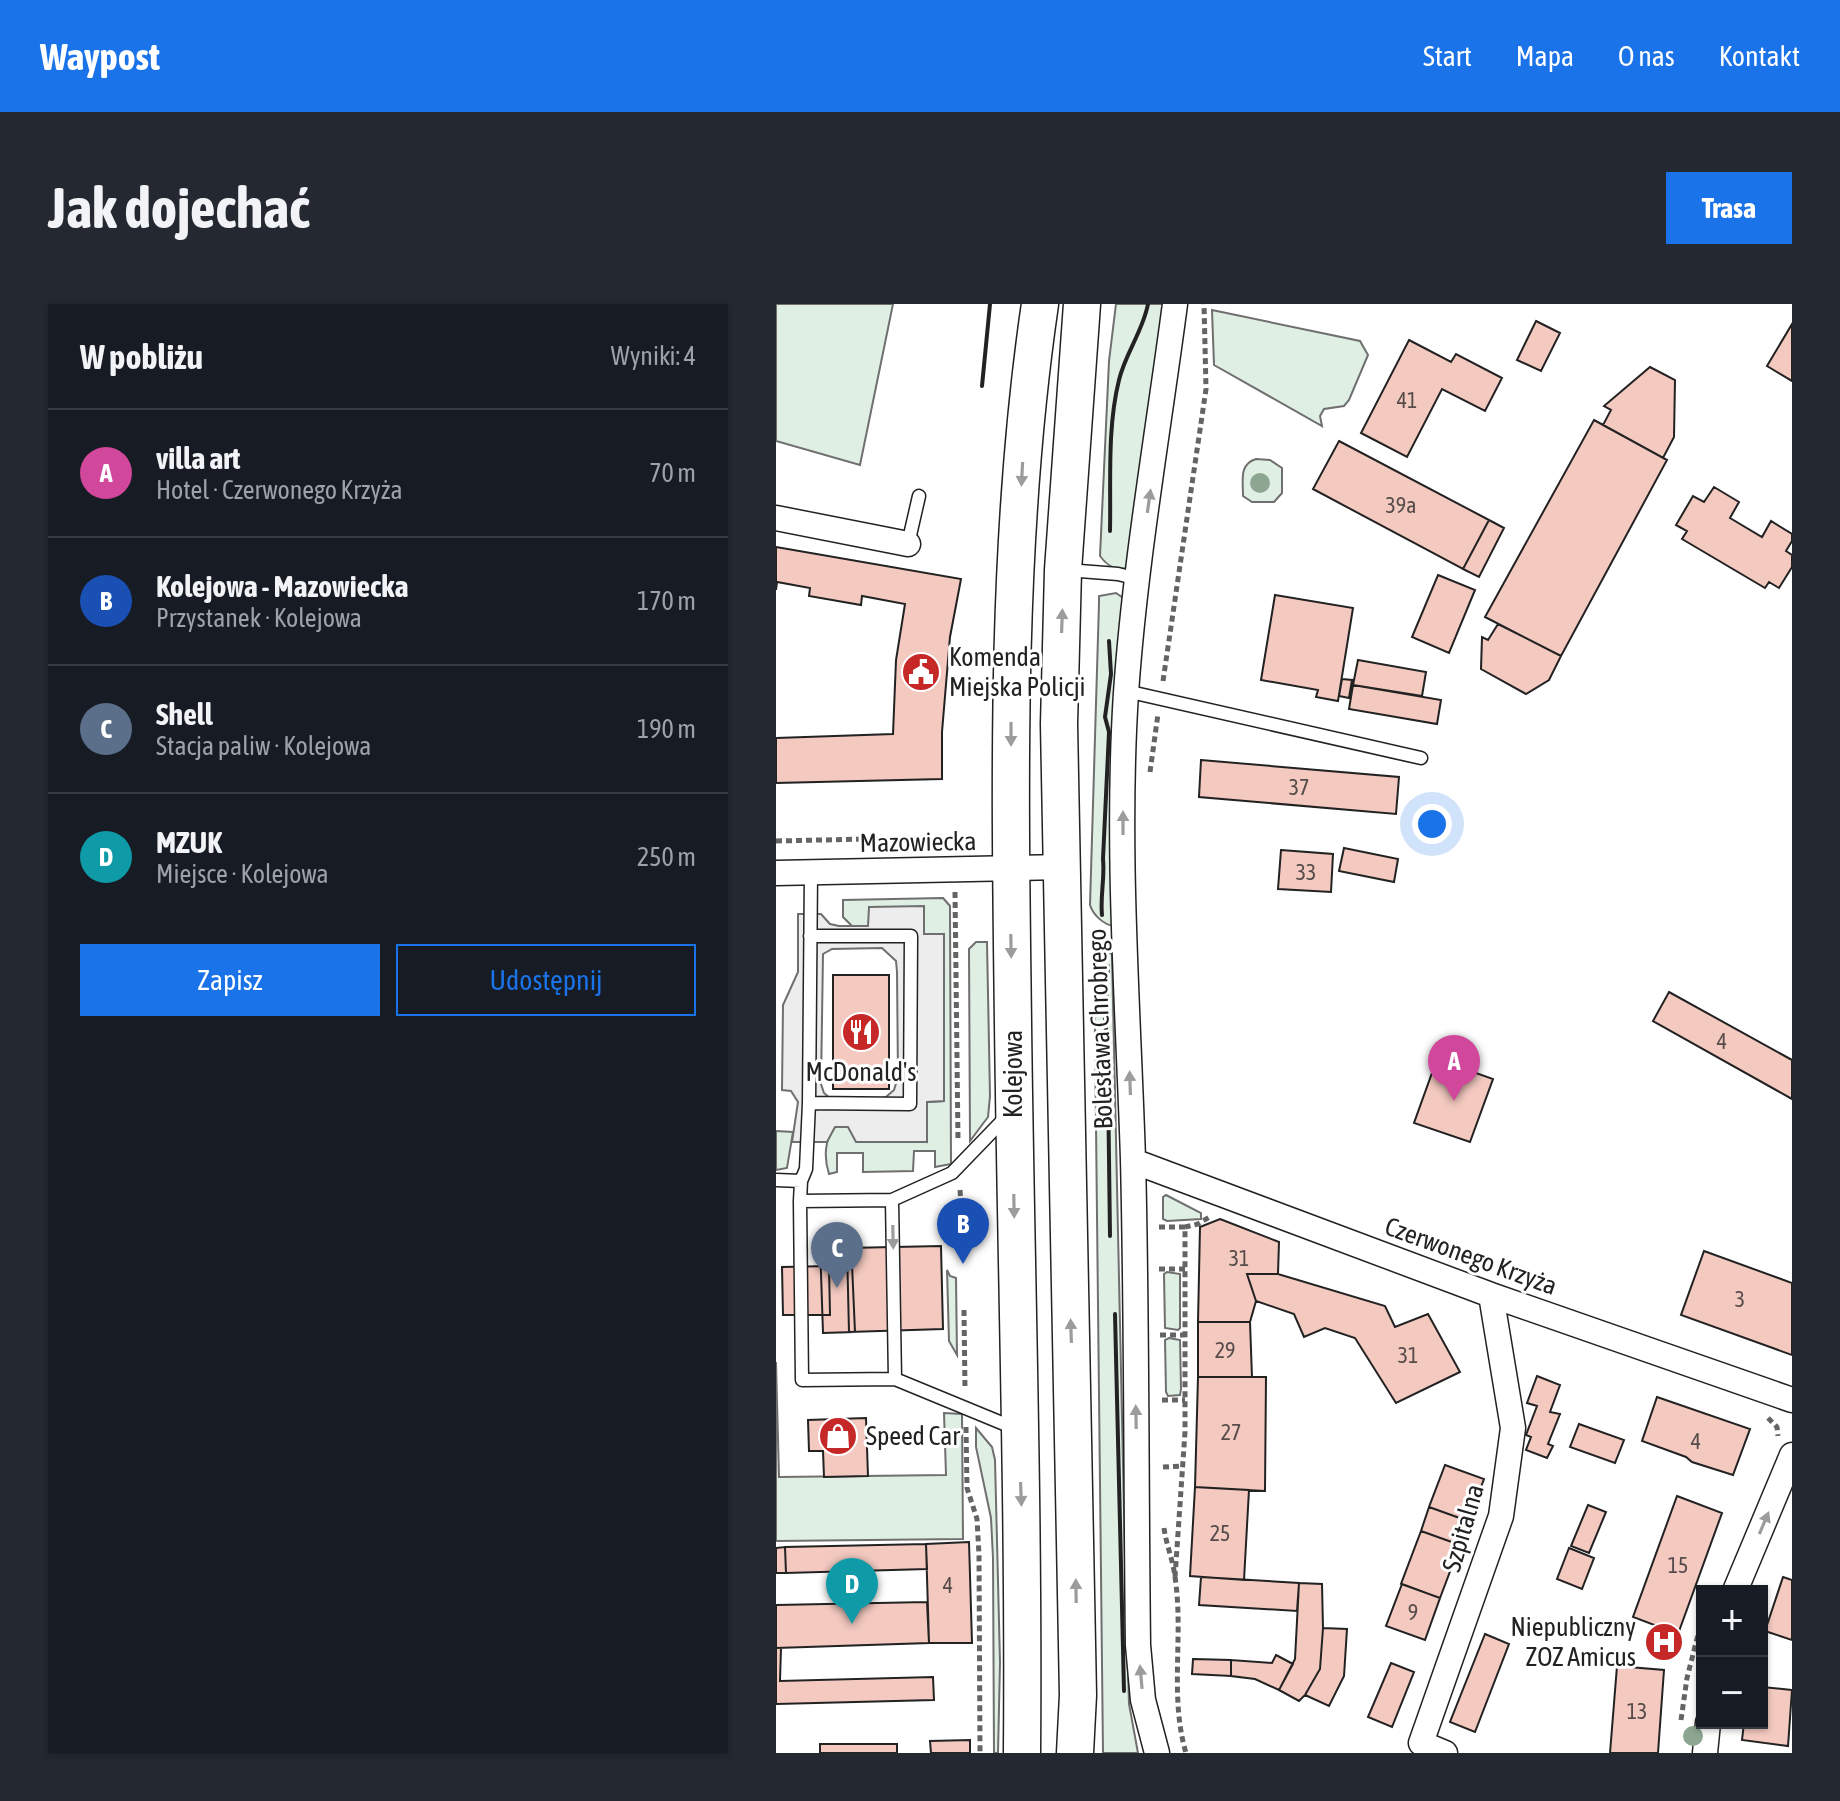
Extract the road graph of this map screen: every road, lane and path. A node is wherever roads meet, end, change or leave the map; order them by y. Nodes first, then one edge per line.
1 (1017, 304) edge
2 (1040, 304) edge
3 (1082, 304) edge
4 (1099, 304) edge
5 (1175, 304) edge
6 (1204, 304) edge
7 (1026, 396) junction
8 (1075, 412) junction
9 (919, 496) dead end
10 (776, 518) edge
11 (908, 544) joint
12 (1063, 570) junction
13 (1138, 579) junction
14 (1162, 688) dead end
15 (1126, 691) junction
16 (1159, 703) dead end
17 (1421, 758) dead end
18 (1149, 776) dead end
19 (954, 837) dead end
20 (776, 841) edge
21 (1062, 867) junction
22 (1011, 868) junction
23 (811, 872) junction
24 (776, 873) edge
25 (955, 892) dead end
26 (810, 936) junction
27 (809, 1103) junction
28 (1013, 1110) junction
29 (1133, 1161) junction
30 (959, 1165) junction
31 (776, 1180) edge
32 (801, 1181) junction
33 (892, 1200) junction
34 (800, 1201) junction
35 (1211, 1215) dead end
36 (1158, 1216) dead end
37 (962, 1217) dead end
38 (1158, 1227) junction
39 (1185, 1227) junction
40 (1158, 1241) dead end
41 (1158, 1255) dead end
42 (1185, 1269) junction
43 (1491, 1295) junction
44 (964, 1310) dead end
45 (1185, 1335) junction
46 (1161, 1348) dead end
47 (895, 1379) junction
48 (1161, 1387) dead end
49 (1162, 1400) junction
50 (1185, 1400) junction
51 (1792, 1400) edge
52 (966, 1408) junction
53 (1162, 1413) dead end
54 (1755, 1413) dead end
55 (1018, 1430) junction
56 (1163, 1452) dead end
57 (1784, 1452) edge
58 (1183, 1466) junction
59 (1163, 1467) junction
60 (1163, 1480) dead end
61 (1164, 1519) dead end
62 (1175, 1577) junction
63 (1737, 1585) edge
64 (1696, 1643) edge
65 (1707, 1729) edge
66 (1680, 1733) dead end
67 (980, 1753) edge
68 (1022, 1753) edge
69 (1075, 1753) edge
70 (1157, 1753) edge
71 (1186, 1753) edge
72 (1445, 1753) edge
73 (1705, 1753) edge

1 - 7 main road
2 - 7 main road
3 - 8 main road
4 - 8 main road
13 -> 5 street, Bolesława Chrobrego
6 - 14 path
7 -> 22 main road, Kolejowa
8 - 12 main road, Kolejowa
9 - 11 lane
10 - 11 street
12 - 13 lane
21 -> 12 main road, Kolejowa
13 - 15 street, Bolesława Chrobrego
15 - 17 lane
29 -> 15 street, Bolesława Chrobrego
16 - 18 path
19 - 20 path
21 - 22 street, Mazowiecka
69 -> 21 main road, Kolejowa
22 - 23 street, Mazowiecka
22 -> 28 main road, Kolejowa
23 - 24 street, Mazowiecka
23 - 26 lane
25 - 30 path
26 - 27 lane
26 - 27 lane
27 - 32 lane
28 - 30 lane
28 -> 55 main road, Kolejowa
29 - 43 street, Czerwonego Krzyża
70 -> 29 street, Bolesława Chrobrego
30 - 33 lane
30 - 37 path
31 - 32 lane
32 - 34 lane
33 - 34 lane
33 -> 47 lane
34 - 47 lane
35 - 39 path
36 - 38 path
38 - 39 path
38 - 40 path
39 - 42 path
41 - 42 path
42 - 45 path
43 - 51 street, Czerwonego Krzyża
43 - 72 street, Szpitalna
44 - 52 path
45 - 46 path
45 - 50 path
47 - 52 lane
48 - 49 path
49 - 50 path
49 - 53 path
50 - 58 path
52 - 55 lane
52 - 67 path
54 - 57 path
55 -> 68 main road, Kolejowa
56 - 59 path
63 -> 57 street
58 - 59 path
58 - 62 path
59 - 60 path
61 - 62 path
62 - 71 path
64 - 66 path
65 - 73 street

